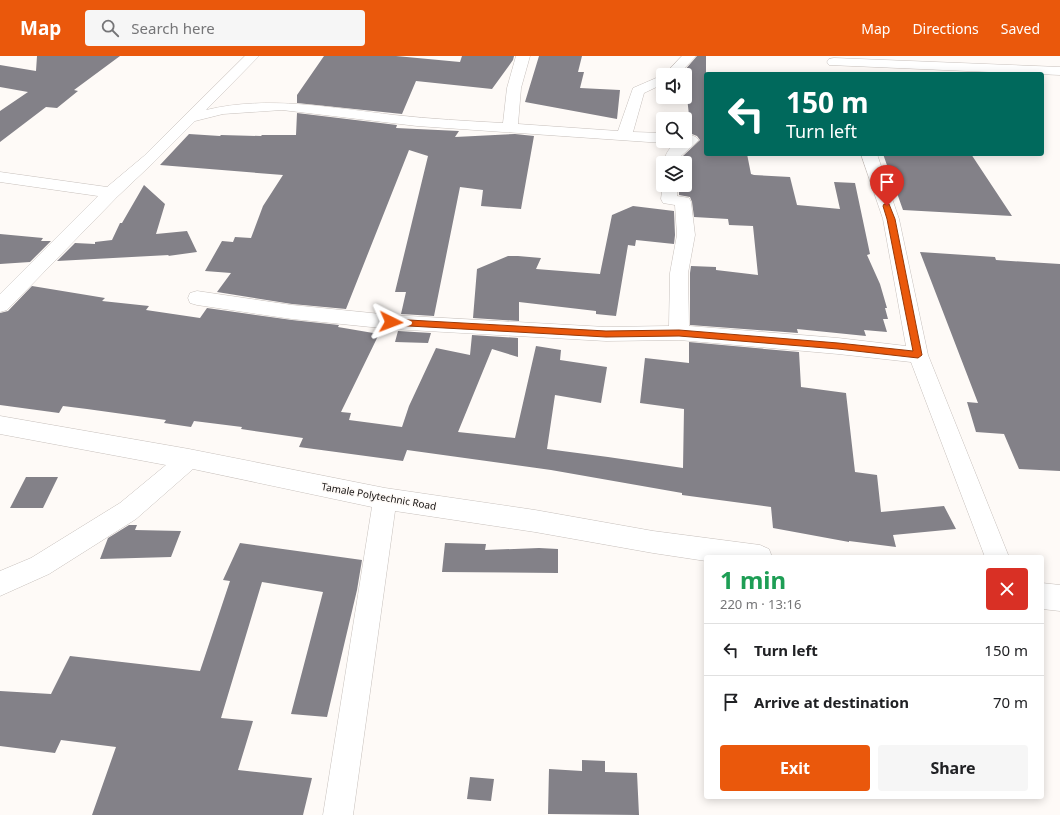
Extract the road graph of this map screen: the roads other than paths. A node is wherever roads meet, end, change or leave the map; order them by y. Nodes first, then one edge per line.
1 (252, 56) edge
2 (523, 56) edge
3 (689, 56) edge
4 (835, 64) edge
5 (678, 68) edge
6 (1060, 71) edge
7 (656, 82) edge
8 (191, 118) junction
9 (510, 128) junction
10 (624, 136) junction
11 (656, 138) edge
12 (692, 140) edge
13 (704, 142) edge
14 (679, 148) edge
15 (673, 156) edge
16 (870, 156) edge
17 (0, 177) edge
18 (670, 192) edge
19 (111, 193) junction
20 (197, 298) dead end
21 (0, 306) edge
22 (679, 333) junction
23 (918, 355) junction
24 (0, 425) edge
25 (189, 458) junction
26 (385, 499) junction
27 (746, 555) edge
28 (995, 555) edge
29 (0, 584) edge
30 (1044, 596) edge
31 (1060, 598) edge
32 (338, 815) edge

1 - 8 street
2 - 9 street
3 - 5 street
4 - 6 street
7 - 10 street
8 - 9 street
8 - 19 street
9 - 10 street
10 - 11 street
12 - 13 street
14 - 15 street
16 - 23 street
17 - 19 street
18 - 22 street
19 - 21 street
20 - 22 street
22 - 23 street
23 - 28 street
24 - 25 street, Tamale Polytechnic Road
25 - 26 street, Tamale Polytechnic Road
25 - 29 street
26 - 27 street, Tamale Polytechnic Road
26 - 32 street
30 - 31 street

